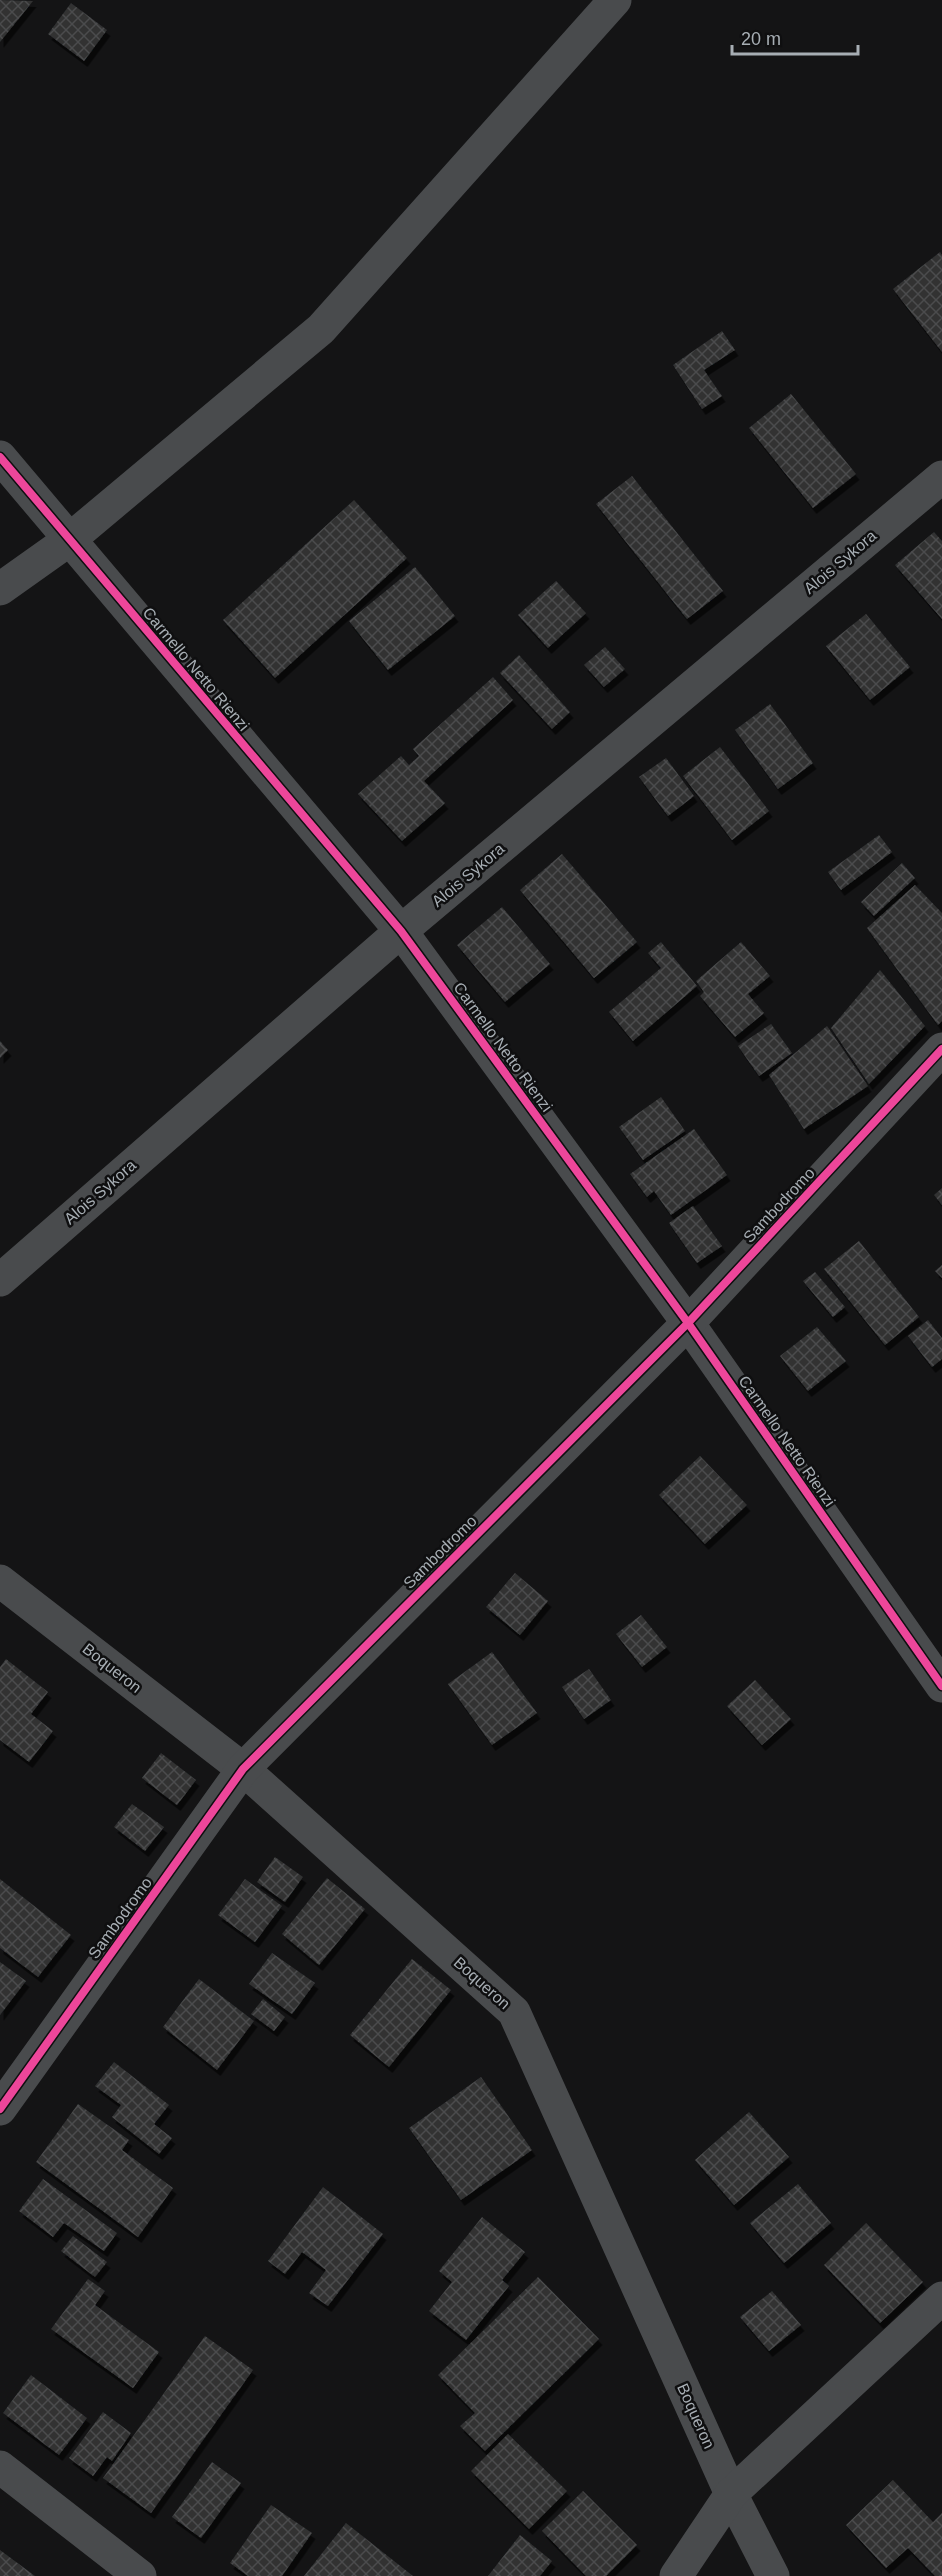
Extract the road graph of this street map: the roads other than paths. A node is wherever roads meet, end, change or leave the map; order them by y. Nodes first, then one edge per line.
1 (615, 0) edge
2 (0, 457) edge
3 (942, 477) edge
4 (69, 540) junction
5 (0, 589) edge
6 (401, 932) junction
7 (942, 1049) edge
8 (0, 1280) edge
9 (688, 1323) junction
10 (0, 1581) edge
11 (942, 1686) edge
12 (243, 1769) junction
13 (0, 2109) edge
14 (942, 2298) edge
15 (0, 2467) edge
16 (731, 2494) junction
17 (141, 2576) edge
18 (676, 2576) edge
19 (773, 2576) edge

1 - 4 street
2 - 4 street, Carmello Netto Rienzi
3 - 6 street, Alois Sykora
4 - 5 street
4 - 6 street, Carmello Netto Rienzi
6 - 8 street, Alois Sykora
6 - 9 street, Carmello Netto Rienzi
7 - 9 street, Sambodromo
9 - 11 street, Carmello Netto Rienzi
9 - 12 street, Sambodromo
10 - 12 street, Boqueron
12 - 13 street, Sambodromo
12 - 16 street, Boqueron
14 - 16 street
15 - 17 street
16 - 18 street
16 - 19 street, Boqueron

